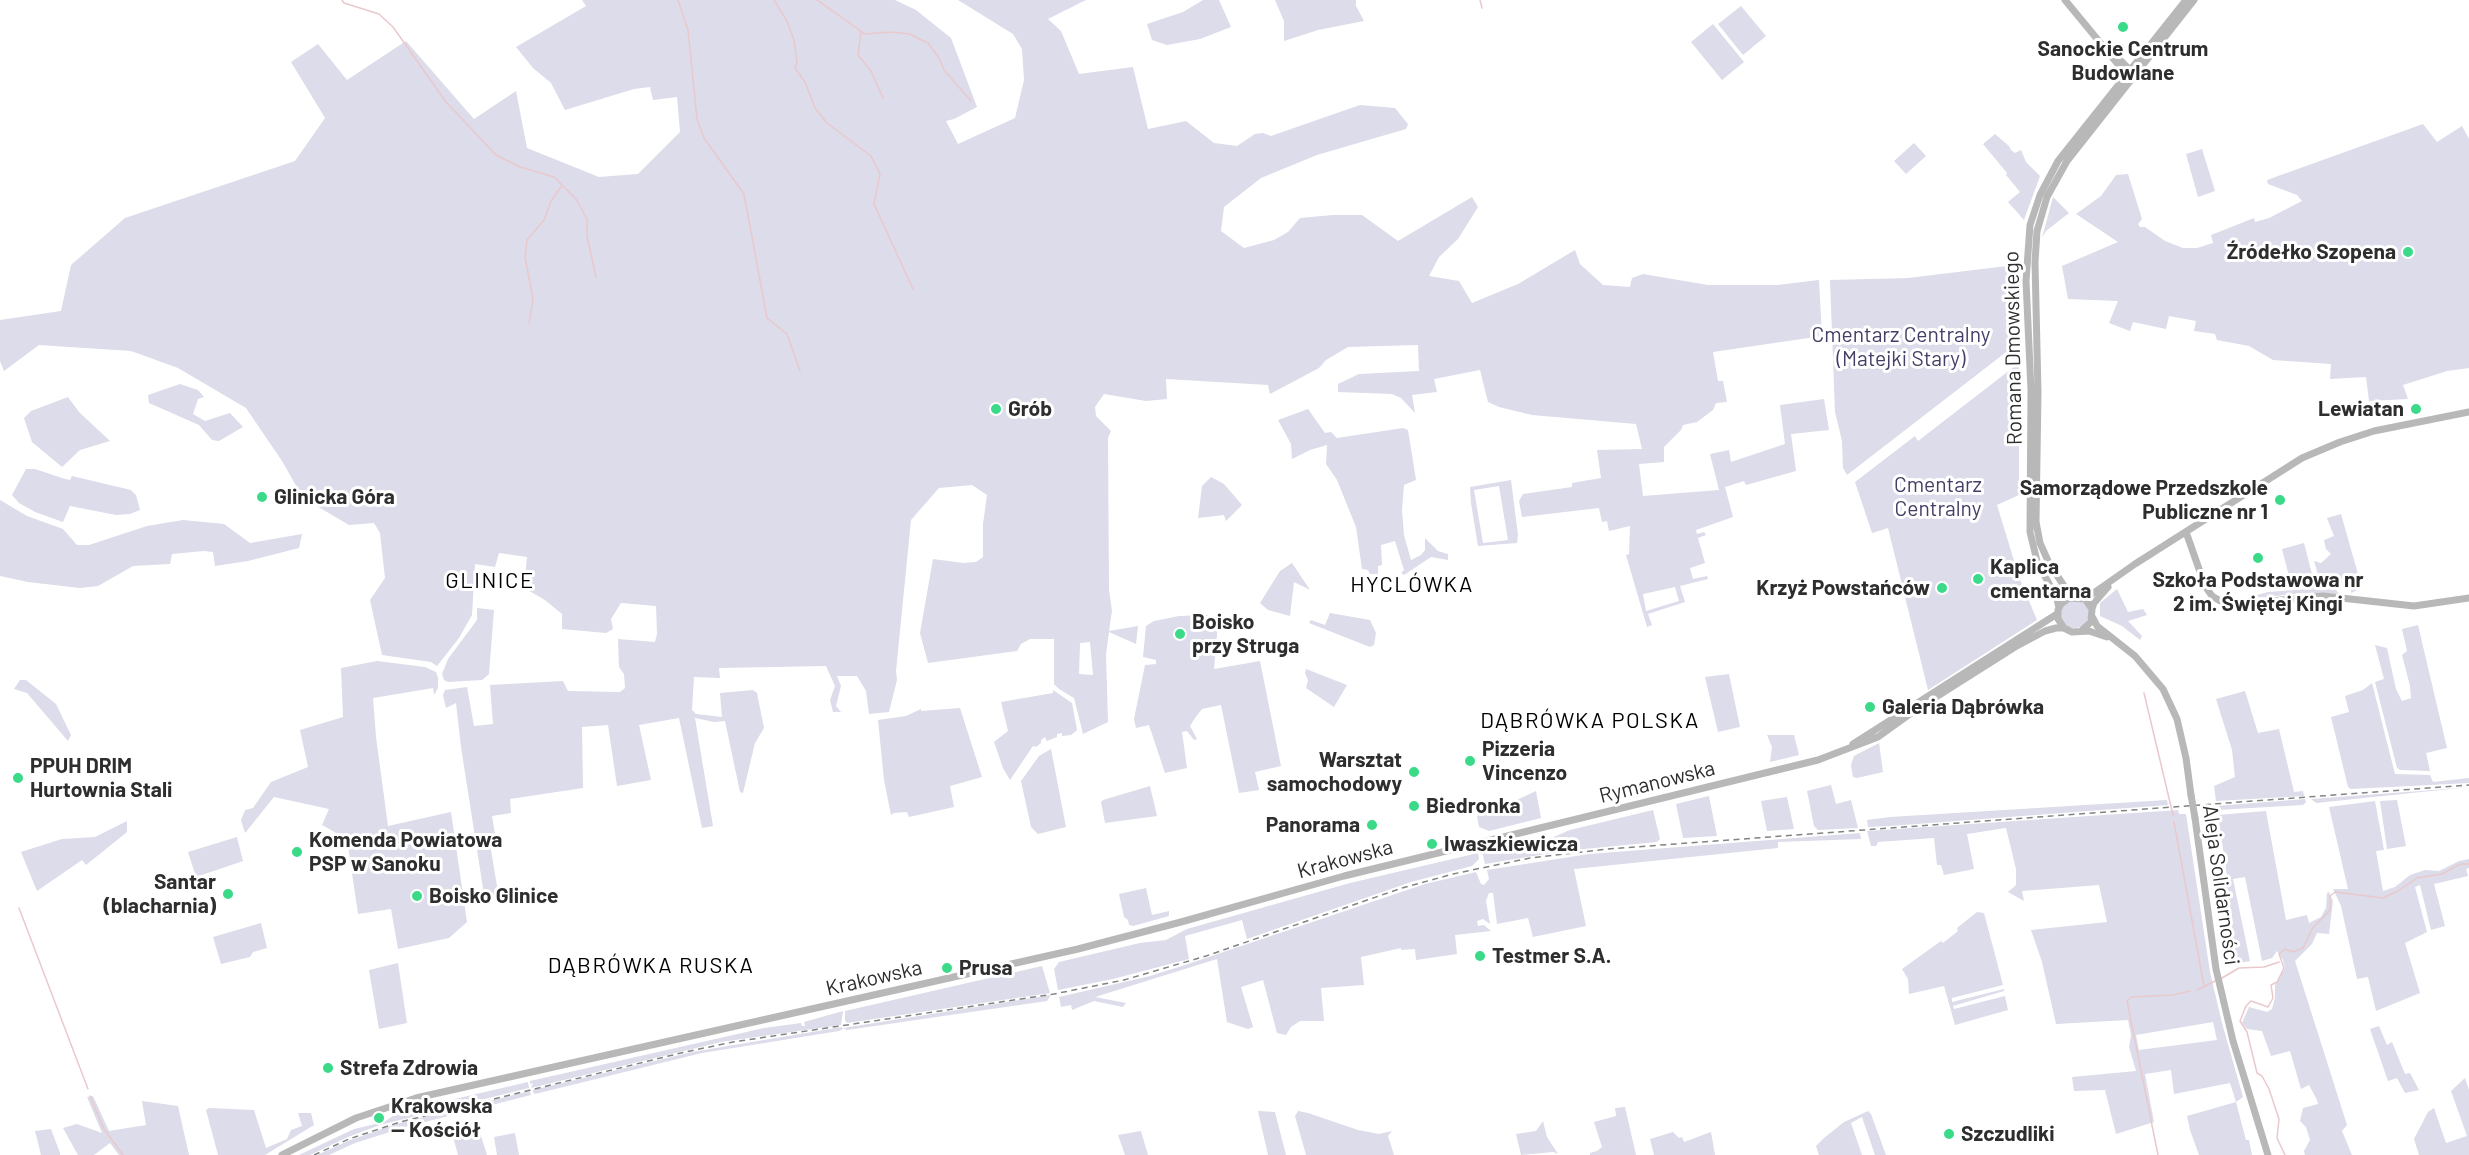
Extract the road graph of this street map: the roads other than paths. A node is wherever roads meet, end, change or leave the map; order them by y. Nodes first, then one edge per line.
1 (2065, 0) edge
2 (2186, 0) edge
3 (2194, 0) edge
4 (2130, 72) junction
5 (2469, 412) edge
6 (2186, 532) junction
7 (2114, 581) junction
8 (2074, 597) junction
9 (2469, 598) edge
10 (2085, 599) junction
11 (2092, 609) junction
12 (2058, 611) junction
13 (2092, 618) junction
14 (2064, 628) junction
15 (2081, 631) junction
16 (2112, 638) junction
17 (1843, 750) junction
18 (1478, 842) joint
19 (282, 1155) edge
20 (2268, 1155) edge

1 - 4 main road
2 - 4 main road, Romana Dmowskiego
3 - 4 main road, Romana Dmowskiego
4 - 8 main road, Romana Dmowskiego
4 - 12 main road, Romana Dmowskiego
5 - 6 main road
6 - 7 main road
6 - 9 main road
7 - 10 main road
7 - 11 main road
8 - 10 main road
8 - 12 main road
10 - 11 main road
11 - 13 main road
12 - 14 main road
12 - 17 main road, Rymanowska
13 - 15 main road
13 - 16 main road, Aleja Solidarności
14 - 15 main road
14 - 17 main road, Rymanowska
15 - 16 main road, Aleja Solidarności
16 - 20 main road, Aleja Solidarności, bridge
17 - 18 main road, Rymanowska
18 - 19 main road, Krakowska

